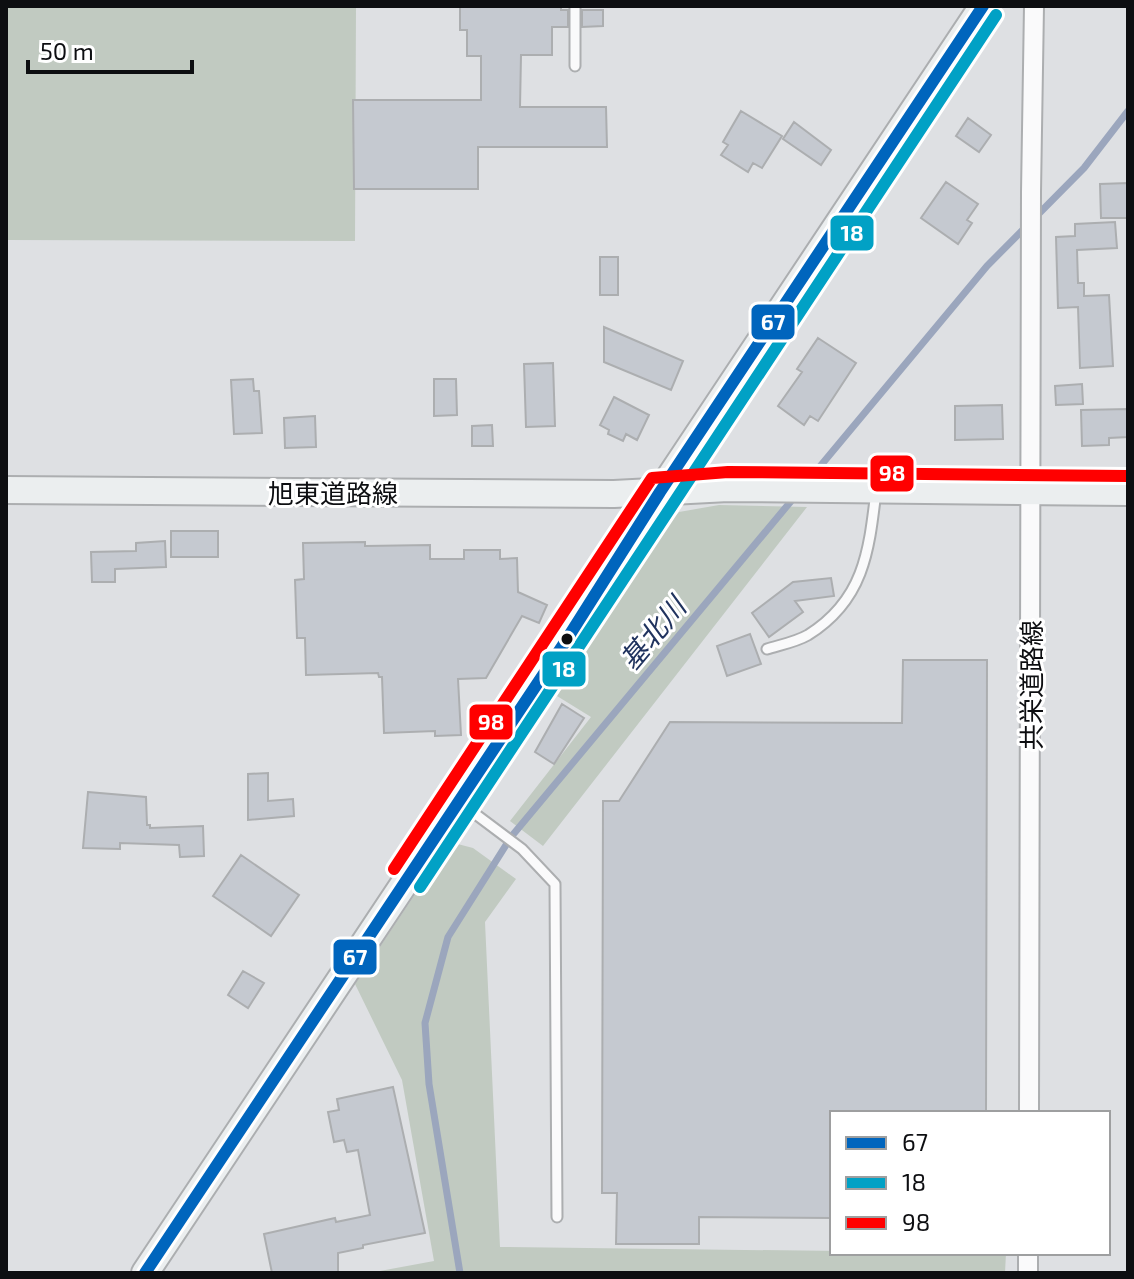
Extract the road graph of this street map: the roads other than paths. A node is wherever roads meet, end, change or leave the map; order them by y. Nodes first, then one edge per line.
1 (575, 6) edge
2 (983, 6) edge
3 (1034, 6) edge
4 (575, 66) dead end
5 (6, 490) edge
6 (876, 491) junction
7 (1031, 491) junction
8 (660, 492) junction
9 (1128, 492) edge
10 (767, 649) dead end
11 (458, 801) junction
12 (1029, 1111) edge
13 (557, 1217) dead end
14 (145, 1273) edge

1 - 4 lane
2 - 8 main road
3 - 7 street, 共栄道路線
5 - 8 main road, 旭東道路線
6 - 7 main road, 旭東道路線
6 - 8 main road, 旭東道路線
6 - 10 lane
7 - 9 main road, 旭東道路線
7 - 12 street, 共栄道路線
8 - 11 main road
11 - 13 lane
11 - 14 main road

